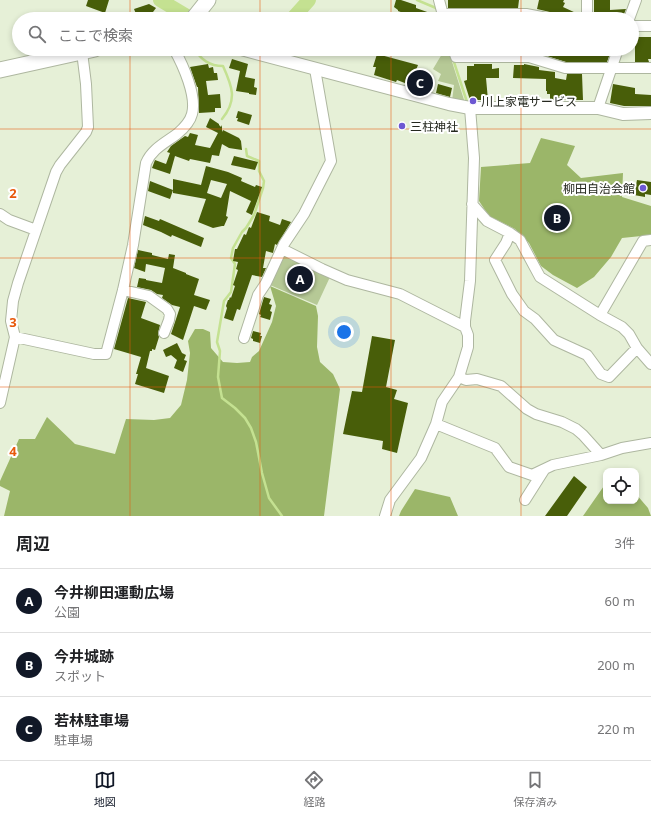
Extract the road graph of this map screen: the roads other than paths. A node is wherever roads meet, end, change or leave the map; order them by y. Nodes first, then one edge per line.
1 (208, 0) edge
2 (438, 0) edge
3 (587, 0) edge
4 (636, 0) edge
5 (198, 12) edge
6 (442, 12) edge
7 (587, 12) edge
8 (632, 12) edge
9 (639, 26) edge
10 (651, 26) edge
11 (62, 56) edge
12 (89, 56) edge
13 (178, 56) edge
14 (267, 56) edge
15 (456, 56) edge
16 (616, 56) edge
17 (612, 68) junction
18 (651, 68) edge
19 (315, 69) junction
20 (0, 70) edge
21 (470, 108) junction
22 (598, 108) junction
23 (651, 113) edge
24 (472, 204) junction
25 (0, 214) edge
26 (36, 230) junction
27 (510, 233) junction
28 (651, 240) edge
29 (282, 249) junction
30 (123, 290) junction
31 (600, 315) junction
32 (465, 327) junction
33 (164, 333) dead end
34 (15, 338) junction
35 (244, 338) dead end
36 (637, 348) junction
37 (651, 364) edge
38 (4, 371) edge
39 (459, 377) junction
40 (0, 403) edge
41 (436, 424) junction
42 (651, 444) edge
43 (601, 455) junction
44 (544, 470) junction
45 (525, 500) dead end
46 (385, 516) edge

1 - 5 main road
2 - 6 street
3 - 7 street
4 - 8 street
9 - 10 street
11 - 20 main road
12 - 26 street
13 - 30 street
14 - 19 street
15 - 17 street
16 - 17 street
17 - 18 street
17 - 22 street
19 - 21 street
19 - 29 street
21 - 22 street
21 - 24 street
22 - 23 street
24 - 27 street
24 - 32 street
25 - 26 street
26 - 34 street
27 - 31 street
27 - 36 street
28 - 31 street
29 - 32 street
29 - 35 street
30 - 33 street
30 - 34 street
31 - 36 street
32 - 39 street
34 - 38 street
36 - 37 street
38 - 40 street
39 - 41 street
39 - 43 street
41 - 44 street
41 - 46 street
42 - 43 street
43 - 44 street
44 - 45 street

